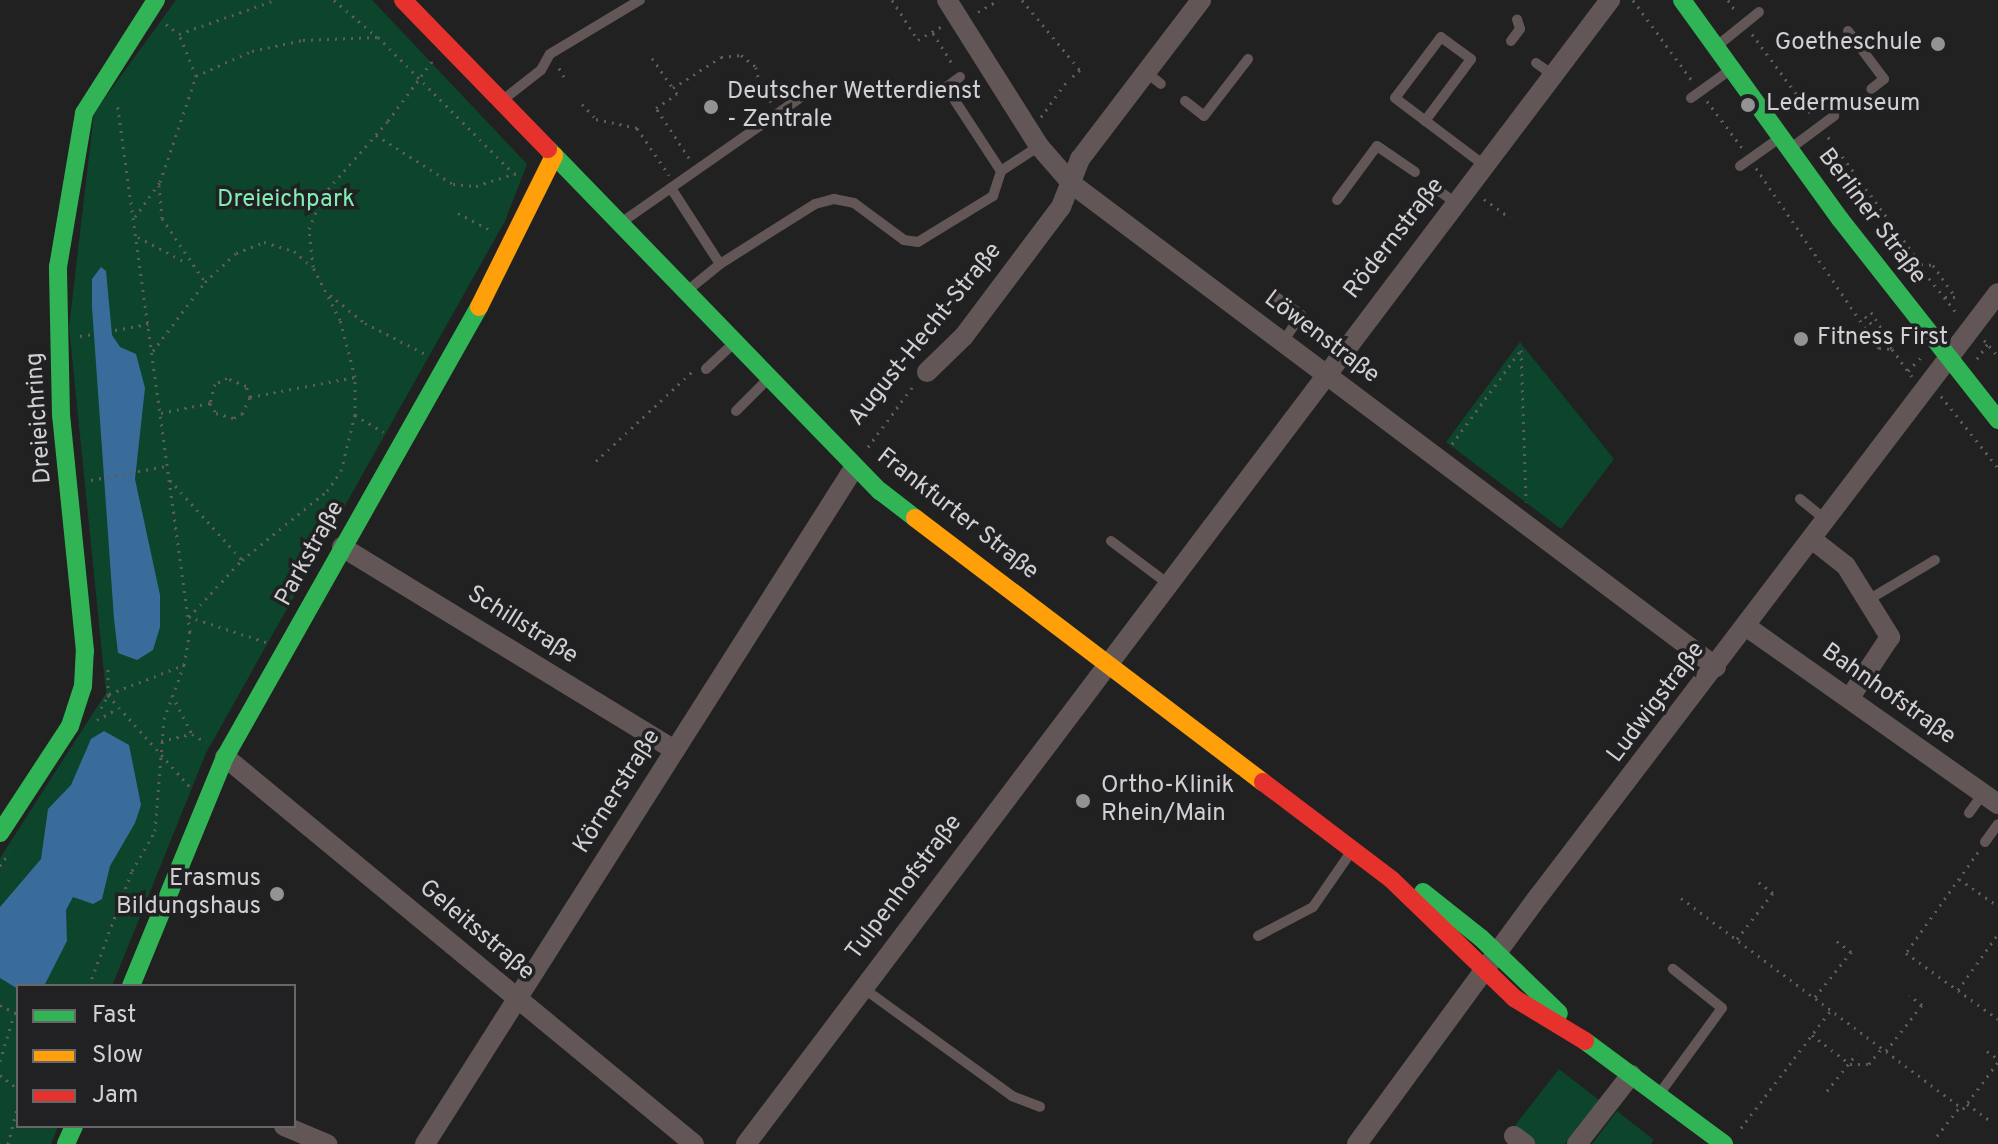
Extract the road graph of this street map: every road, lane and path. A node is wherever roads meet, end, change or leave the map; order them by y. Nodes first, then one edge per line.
1 (156, 0) edge
2 (275, 0) edge
3 (334, 0) edge
4 (403, 0) edge
5 (640, 0) edge
6 (892, 0) edge
7 (947, 0) edge
8 (999, 0) edge
9 (1022, 0) edge
10 (1201, 0) edge
11 (1610, 0) edge
12 (1633, 0) edge
13 (1682, 0) edge
14 (1728, 0) edge
15 (1759, 12) dead end
16 (1517, 19) dead end
17 (164, 22) dead end
18 (961, 22) junction
19 (1746, 26) junction
20 (940, 27) dead end
21 (1848, 31) dead end
22 (932, 32) junction
23 (179, 34) junction
24 (378, 37) junction
25 (1511, 41) dead end
26 (1715, 47) junction
27 (652, 58) dead end
28 (1248, 59) dead end
29 (433, 60) dead end
30 (1732, 69) junction
31 (196, 76) junction
32 (960, 77) joint
33 (1072, 77) dead end
34 (418, 78) junction
35 (1067, 81) dead end
36 (673, 88) junction
37 (813, 89) dead end
38 (1871, 89) dead end
39 (1700, 91) junction
40 (1691, 98) dead end
41 (1185, 101) dead end
42 (501, 102) junction
43 (107, 104) dead end
44 (582, 104) dead end
45 (779, 111) junction
46 (1834, 116) dead end
47 (1425, 121) junction
48 (1820, 126) junction
49 (376, 135) junction
50 (1035, 140) junction
51 (1785, 143) junction
52 (554, 156) junction
53 (1750, 159) junction
54 (1484, 165) junction
55 (1740, 166) dead end
56 (527, 170) dead end
57 (697, 171) junction
58 (1001, 171) junction
59 (1415, 172) dead end
60 (514, 174) junction
61 (160, 182) junction
62 (1072, 184) junction
63 (673, 187) junction
64 (1455, 194) junction
65 (1337, 200) dead end
66 (458, 213) dead end
67 (135, 217) junction
68 (1510, 218) dead end
69 (620, 224) junction
70 (500, 236) dead end
71 (138, 237) junction
72 (720, 264) junction
73 (189, 265) junction
74 (313, 267) junction
75 (1924, 272) dead end
76 (205, 282) junction
77 (685, 292) junction
78 (1998, 293) edge
79 (1275, 296) dead end
80 (1942, 297) junction
81 (1871, 312) dead end
82 (1865, 316) dead end
83 (1964, 319) dead end
84 (76, 324) dead end
85 (148, 324) junction
86 (115, 330) dead end
87 (1981, 337) dead end
88 (1283, 342) junction
89 (734, 343) junction
90 (1890, 343) junction
91 (1892, 349) junction
92 (78, 351) dead end
93 (152, 352) junction
94 (1998, 356) edge
95 (431, 357) dead end
96 (1950, 358) junction
97 (704, 366) joint
98 (927, 372) joint
99 (1324, 373) junction
100 (355, 377) junction
101 (768, 379) junction
102 (1924, 380) dead end
103 (1938, 393) dead end
104 (250, 397) junction
105 (210, 403) junction
106 (736, 411) dead end
107 (161, 413) junction
108 (355, 415) junction
109 (1998, 420) edge
110 (388, 435) dead end
111 (1440, 460) junction
112 (596, 461) dead end
113 (168, 465) junction
114 (87, 468) dead end
115 (854, 468) junction
116 (1998, 468) edge
117 (170, 480) junction
118 (1800, 499) dead end
119 (1827, 521) junction
120 (1526, 525) junction
121 (1813, 540) junction
122 (1111, 541) dead end
123 (342, 547) junction
124 (242, 560) junction
125 (1935, 560) dead end
126 (1176, 582) junction
127 (1868, 600) junction
128 (189, 617) junction
129 (1747, 627) junction
130 (284, 651) junction
131 (1106, 663) junction
132 (184, 665) junction
133 (1716, 667) junction
134 (172, 695) junction
135 (1849, 699) junction
136 (117, 709) junction
137 (90, 724) dead end
138 (192, 734) junction
139 (200, 738) dead end
140 (161, 741) junction
141 (675, 750) junction
142 (160, 756) junction
143 (225, 757) junction
144 (193, 791) dead end
145 (1990, 799) edge
146 (1969, 813) dead end
147 (1998, 824) edge
148 (0, 833) edge
149 (1985, 842) joint
150 (1352, 850) junction
151 (1959, 879) junction
152 (1392, 880) junction
153 (1757, 881) dead end
154 (1681, 898) dead end
155 (1998, 906) edge
156 (1998, 934) edge
157 (1258, 936) dead end
158 (1833, 938) dead end
159 (1737, 939) junction
160 (1498, 953) junction
161 (1673, 969) dead end
162 (1483, 974) junction
163 (90, 984) edge
164 (132, 984) edge
165 (863, 988) junction
166 (1958, 990) junction
167 (1909, 995) dead end
168 (1814, 998) junction
169 (517, 999) junction
170 (0, 1005) edge
171 (1831, 1010) junction
172 (16, 1014) edge
173 (1998, 1019) edge
174 (1812, 1035) junction
175 (1589, 1044) junction
176 (1884, 1050) junction
177 (1987, 1051) dead end
178 (1857, 1053) dead end
179 (0, 1061) edge
180 (1998, 1061) edge
181 (1849, 1063) junction
182 (1, 1074) edge
183 (1631, 1075) junction
184 (16, 1087) edge
185 (1827, 1091) dead end
186 (1659, 1095) junction
187 (1967, 1104) junction
188 (1040, 1107) dead end
189 (1960, 1107) junction
190 (16, 1113) edge
191 (1988, 1119) dead end
192 (289, 1128) edge
193 (1741, 1128) dead end
194 (1937, 1136) dead end
195 (8, 1144) edge
196 (327, 1144) edge
197 (425, 1144) edge
198 (694, 1144) edge
199 (746, 1144) edge
200 (1357, 1144) edge
201 (1577, 1144) edge
202 (1724, 1144) edge

1 - 148 main road, Dreieichring
2 - 23 path
3 - 24 path
4 - 42 main road, Frankfurter Straße
5 - 42 lane
6 - 22 path
7 - 18 street, Löwenstraße
8 - 18 path
9 - 33 path
10 - 62 street, August-Hecht-Straße
11 - 54 street, Rödernstraße
12 - 39 path
13 - 26 main road, Berliner Straße
14 - 19 path
15 - 19 lane
16 - 25 lane
17 - 23 path
18 - 50 street, Löwenstraße
19 - 26 lane
19 - 48 path
20 - 22 path
21 - 38 lane
22 - 32 path
23 - 31 path
24 - 31 path
24 - 34 path
26 - 30 main road, Berliner Straße
27 - 36 path
28 - 41 lane
29 - 34 path
30 - 39 lane
30 - 51 main road, Berliner Straße
31 - 61 path
32 - 58 lane
34 - 49 path
34 - 60 path
35 - 50 path
36 - 45 path
36 - 57 path
37 - 45 lane
39 - 40 lane
39 - 53 path
42 - 52 main road, Frankfurter Straße
43 - 67 path
44 - 63 path
45 - 57 lane
46 - 48 lane
47 - 47 lane
47 - 54 lane
48 - 51 lane
48 - 80 path
49 - 60 path
49 - 74 path
50 - 58 lane
50 - 62 street, Löwenstraße
51 - 53 lane
51 - 96 main road, Berliner Straße
52 - 69 main road, Frankfurter Straße
52 - 123 main road, Parkstraße
53 - 55 lane
53 - 91 path
54 - 64 street, Rödernstraße
56 - 60 path
57 - 63 lane
58 - 72 lane
59 - 65 lane
61 - 67 path
61 - 73 path
62 - 88 street, Löwenstraße
62 - 98 street, August-Hecht-Straße
63 - 69 lane
63 - 72 lane
64 - 68 path
64 - 99 street, Rödernstraße
66 - 70 path
67 - 71 path
69 - 77 main road, Frankfurter Straße
71 - 73 path
71 - 85 path
72 - 77 lane
73 - 76 path
74 - 76 path
74 - 95 path
74 - 100 path
75 - 80 path
76 - 93 path
77 - 89 main road, Frankfurter Straße
78 - 96 street, Ludwigstraße
79 - 88 lane
80 - 83 path
81 - 90 path
82 - 90 path
84 - 92 path
85 - 86 path
85 - 93 path
87 - 94 path
88 - 99 street, Löwenstraße
89 - 97 lane
89 - 101 main road, Frankfurter Straße
90 - 91 path
91 - 102 path
93 - 107 path
96 - 109 main road, Berliner Straße
96 - 119 street, Ludwigstraße
97 - 112 path
98 - 115 path, August-Hecht-Straße
99 - 111 street, Löwenstraße
99 - 126 street, Rödernstraße
100 - 104 path
100 - 108 path
101 - 106 lane
101 - 115 main road, Frankfurter Straße
103 - 116 path
104 - 105 path
104 - 105 path
105 - 107 path
107 - 113 path
108 - 110 path
108 - 124 path
111 - 120 street, Löwenstraße
111 - 120 path
113 - 114 path
113 - 117 path
115 - 131 main road, Frankfurter Straße
115 - 141 street, Körnerstraße
117 - 124 path
117 - 128 path
118 - 119 lane
119 - 121 street, Ludwigstraße
120 - 133 street, Löwenstraße
121 - 127 street
121 - 129 street, Ludwigstraße
122 - 126 lane
123 - 130 main road, Parkstraße
123 - 141 street, Schillstraße
124 - 128 path
125 - 127 lane
126 - 131 street, Rödernstraße
127 - 135 street
128 - 130 path
128 - 132 path
129 - 133 street, Ludwigstraße
129 - 135 street, Bahnhofstraße
130 - 143 main road, Parkstraße
131 - 150 main road, Frankfurter Straße
131 - 165 street, Tulpenhofstraße
132 - 134 path
132 - 136 path
133 - 160 street, Ludwigstraße
134 - 138 path
134 - 140 path
135 - 145 street, Bahnhofstraße
136 - 137 path
136 - 142 path
138 - 139 path
138 - 140 path
140 - 142 path
141 - 169 street, Körnerstraße
142 - 144 path
142 - 163 path
143 - 164 main road, Parkstraße
143 - 169 street, Geleitsstraße
145 - 146 lane
147 - 149 lane
149 - 151 path
150 - 152 main road, Frankfurter Straße
150 - 157 lane
151 - 155 path
151 - 166 path
152 - 160 main road, Frankfurter Straße
152 - 162 main road, Frankfurter Straße
153 - 159 path
154 - 159 path
156 - 166 path
158 - 168 path
159 - 168 path
160 - 162 street, Ludwigstraße
160 - 175 main road, Frankfurter Straße
161 - 186 lane
162 - 175 main road, Frankfurter Straße
162 - 200 street, Ludwigstraße
165 - 188 lane
165 - 199 street, Tulpenhofstraße
166 - 173 path
167 - 176 path
168 - 171 path
169 - 197 street, Körnerstraße
169 - 198 street, Geleitsstraße
170 - 172 path
171 - 174 path
171 - 176 path
172 - 179 path
174 - 181 path
174 - 193 path
175 - 183 main road, Frankfurter Straße
176 - 181 path
176 - 189 path
177 - 180 path
178 - 181 path
180 - 187 path
181 - 185 path
182 - 184 path
183 - 186 main road, Frankfurter Straße
183 - 201 street
186 - 202 main road, Frankfurter Straße
187 - 189 path
187 - 191 path
189 - 194 path
190 - 195 path
192 - 196 street

